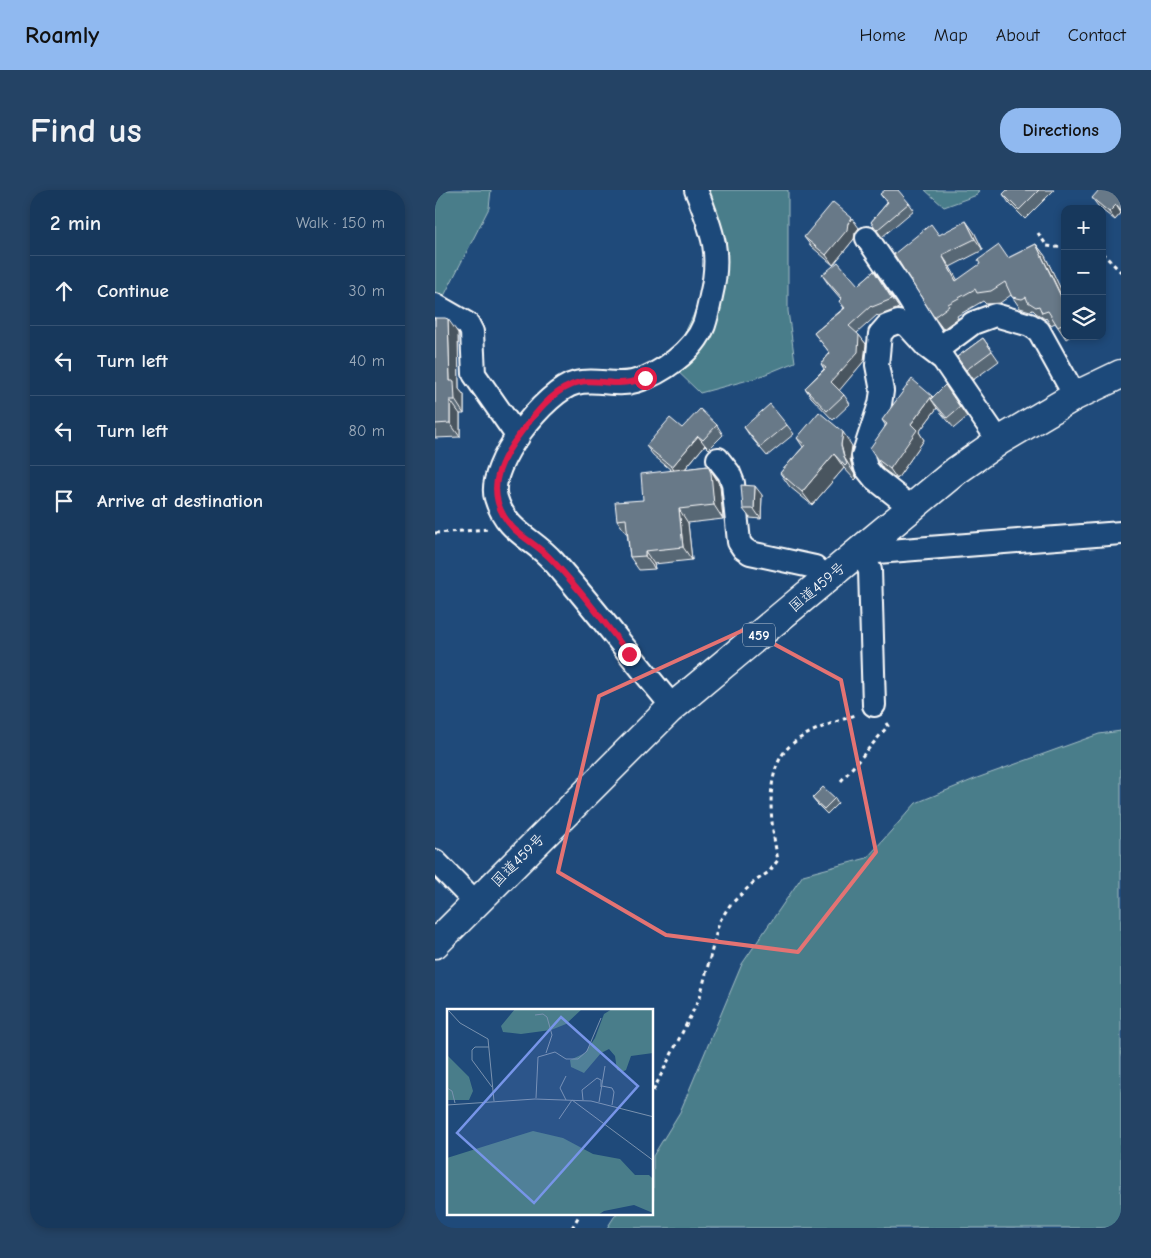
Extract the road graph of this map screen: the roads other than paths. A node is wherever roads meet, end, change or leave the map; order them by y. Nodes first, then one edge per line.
1 (695, 190) edge
2 (867, 238) dead end
3 (435, 305) edge
4 (940, 354) junction
5 (1121, 374) edge
6 (1075, 396) junction
7 (518, 437) junction
8 (999, 441) junction
9 (719, 459) dead end
10 (912, 508) junction
11 (1121, 533) edge
12 (859, 552) junction
13 (827, 579) junction
14 (874, 705) road end
15 (673, 707) junction
16 (435, 861) edge
17 (476, 903) junction
18 (435, 944) edge

1 - 7 street
2 - 4 street
3 - 7 street
4 - 6 street
4 - 8 street
4 - 10 street
5 - 6 highway, 国道459号 / 459
6 - 8 highway, 国道459号 / 459
7 - 15 street
8 - 10 highway, 国道459号 / 459
9 - 13 street
10 - 12 highway, 国道459号 / 459
11 - 12 street
12 - 13 highway, 国道459号 / 459
12 - 14 street
13 - 15 highway, 国道459号 / 459
15 - 17 highway, 国道459号 / 459
16 - 17 street
17 - 18 highway, 国道459号 / 459

